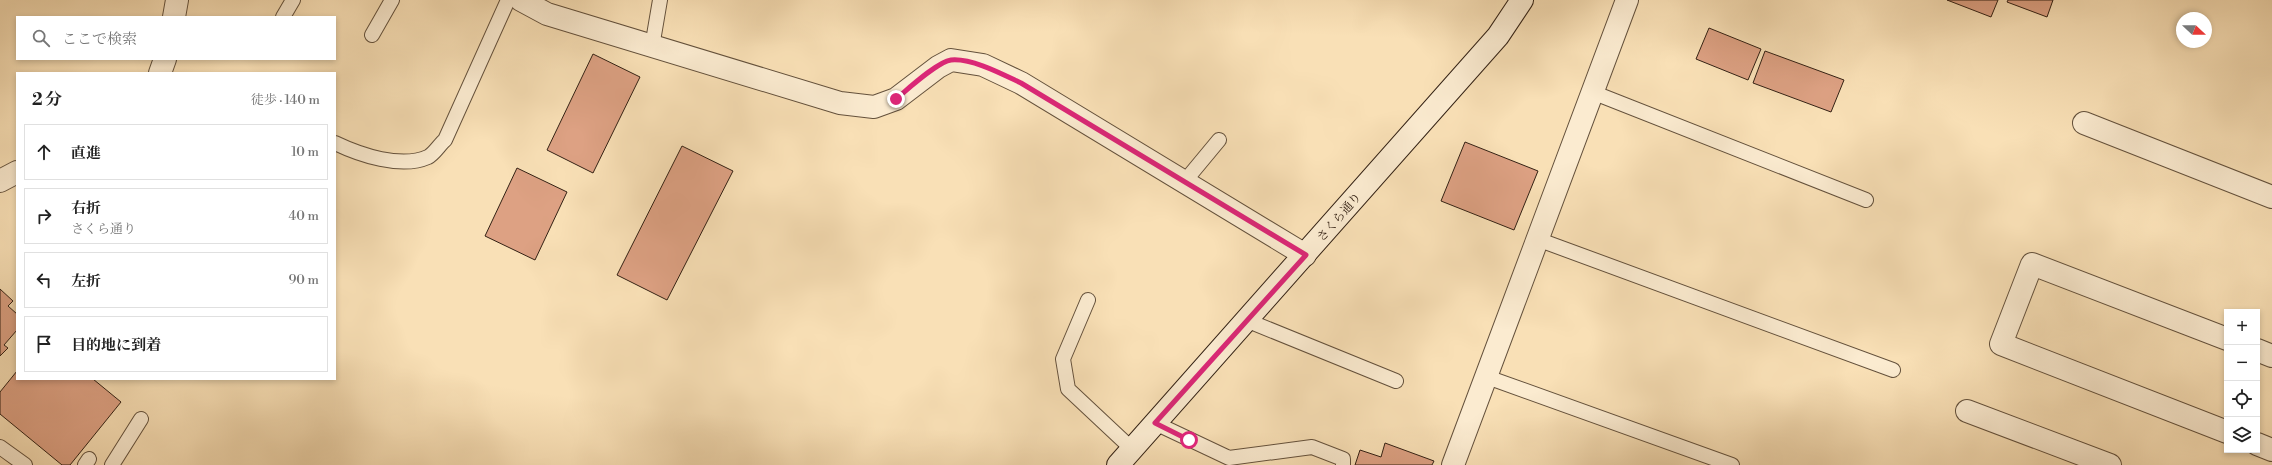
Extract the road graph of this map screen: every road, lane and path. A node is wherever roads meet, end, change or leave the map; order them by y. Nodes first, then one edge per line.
1 (177, 0) edge
2 (293, 0) edge
3 (392, 0) edge
4 (508, 0) edge
5 (521, 0) edge
6 (660, 0) edge
7 (1522, 0) edge
8 (1627, 0) edge
9 (174, 16) edge
10 (284, 16) edge
11 (372, 35) dead end
12 (652, 47) junction
13 (165, 60) edge
14 (160, 72) edge
15 (1592, 92) junction
16 (2084, 123) dead end
17 (1219, 140) dead end
18 (336, 143) edge
19 (16, 173) edge
20 (0, 181) edge
21 (1185, 181) junction
22 (2272, 197) edge
23 (1866, 200) dead end
24 (1537, 240) junction
25 (1306, 255) junction
26 (1088, 300) dead end
27 (1246, 320) junction
28 (2224, 338) edge
29 (2260, 351) edge
30 (2272, 356) edge
31 (1893, 370) dead end
32 (1487, 377) junction
33 (1396, 381) dead end
34 (1967, 412) dead end
35 (141, 419) dead end
36 (1155, 423) junction
37 (2224, 431) edge
38 (2260, 445) edge
39 (0, 447) edge
40 (1132, 449) junction
41 (2272, 450) edge
42 (25, 465) edge
43 (112, 465) edge
44 (1118, 465) edge
45 (1343, 465) edge
46 (1453, 465) edge
47 (1732, 465) edge
48 (2110, 465) edge

1 - 9 street
2 - 10 lane
3 - 11 lane
4 - 18 lane
5 - 12 street
6 - 12 lane
7 - 25 street, さくら通り
8 - 15 street
12 - 21 street
13 - 14 street
15 - 23 lane
15 - 24 street
16 - 22 street
17 - 21 lane
19 - 20 street
21 - 25 street
24 - 31 lane
24 - 32 street
25 - 27 street, さくら通り
26 - 40 lane
27 - 33 lane
27 - 36 street, さくら通り
28 - 37 street
29 - 30 street
32 - 46 street
32 - 47 lane
34 - 48 street
35 - 43 lane
36 - 40 street, さくら通り
36 - 45 lane
38 - 41 street
39 - 42 lane
40 - 44 street, さくら通り

